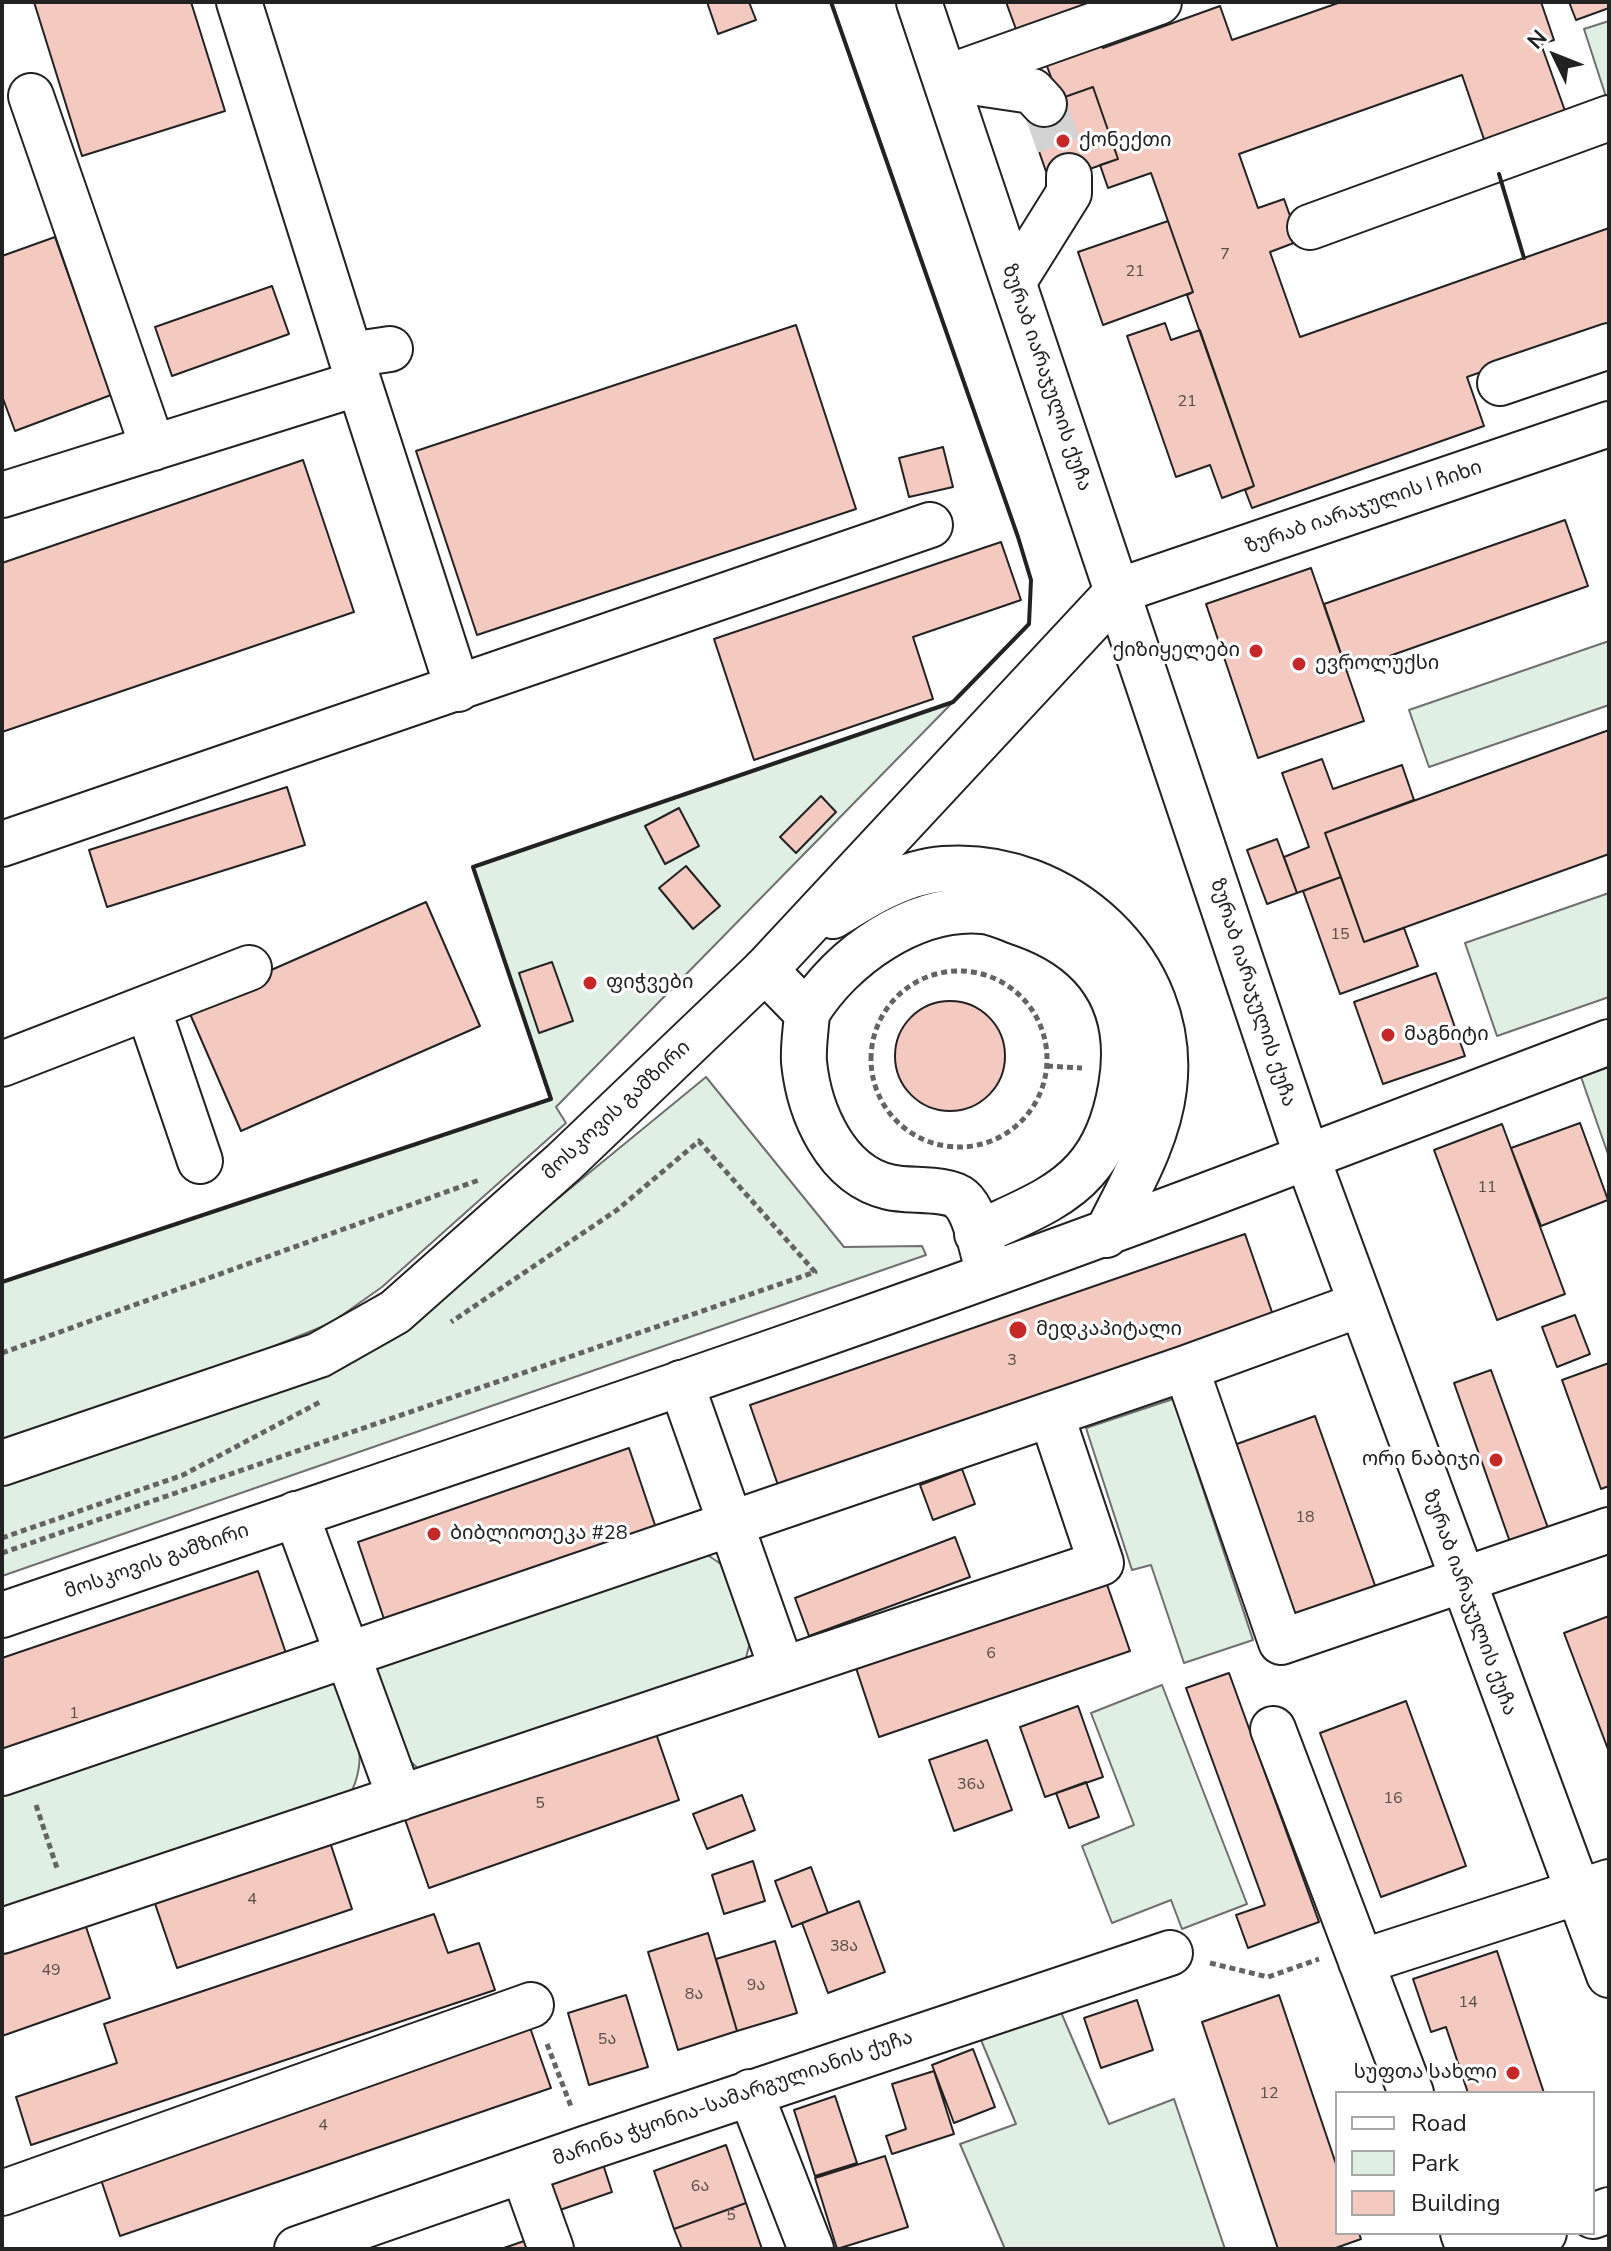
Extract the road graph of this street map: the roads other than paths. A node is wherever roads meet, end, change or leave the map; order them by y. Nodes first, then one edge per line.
1 (239, 2) edge
2 (919, 2) edge
3 (1159, 2) edge
4 (945, 78) junction
5 (31, 96) dead end
6 (1044, 104) dead end
7 (1609, 118) edge
8 (1069, 176) tunnel mouth
9 (1310, 227) dead end
10 (1014, 281) junction
11 (1609, 346) edge
12 (366, 363) junction
13 (1500, 383) dead end
14 (1599, 438) edge
15 (153, 448) junction
16 (2, 495) edge
17 (930, 525) dead end
18 (1118, 591) junction
19 (458, 689) junction
20 (2, 844) edge
21 (779, 955) junction
22 (249, 968) dead end
23 (148, 1008) junction
24 (807, 1013) junction
25 (1609, 1042) edge
26 (2, 1064) edge
27 (1307, 1157) junction
28 (200, 1161) dead end
29 (977, 1234) junction
30 (1106, 1235) junction
31 (991, 1275) junction
32 (1359, 1305) junction
33 (1186, 1368) junction
34 (681, 1383) junction
35 (1051, 1414) junction
36 (2, 1463) edge
37 (296, 1514) junction
38 (731, 1524) junction
39 (1609, 1530) edge
40 (1462, 1581) junction
41 (2, 1615) edge
42 (346, 1655) junction
43 (782, 1669) junction
44 (1273, 1729) dead end
45 (12, 1769) edge
46 (400, 1798) junction
47 (1593, 1888) edge
48 (2, 1931) edge
49 (1170, 1953) road end
50 (1358, 1954) junction
51 (1609, 1975) edge
52 (531, 2005) road end
53 (1410, 2091) edge
54 (750, 2092) junction
55 (523, 2171) junction
56 (2, 2193) edge
57 (387, 2234) edge
58 (1538, 2235) edge
59 (297, 2249) edge
60 (551, 2249) edge
61 (811, 2249) edge
62 (1499, 2249) edge

1 - 12 main road
2 - 4 main road, ზურაბ იარაჯულის ქუჩა
3 - 4 main road
4 - 6 main road
4 - 10 main road, ზურაბ იარაჯულის ქუჩა
5 - 15 main road
7 - 9 main road
8 - 10 main road
10 - 18 main road, ზურაბ იარაჯულის ქუჩა
11 - 13 main road
12 - 15 main road
12 - 19 main road
14 - 18 main road, ზურაბ იარაჯულის I ჩიხი
15 - 16 main road
17 - 19 main road
18 - 21 main road, მოსკოვის გამზირი
18 - 27 main road, ზურაბ იარაჯულის ქუჩა
19 - 20 main road
21 - 24 main road
21 - 30 main road
21 - 36 main road, მოსკოვის გამზირი
22 - 23 main road
23 - 26 main road
23 - 28 main road
24 - 29 main road
24 - 29 main road
25 - 27 main road, მოსკოვის გამზირი
27 - 30 main road, მოსკოვის გამზირი
27 - 32 main road, ზურაბ იარაჯულის ქუჩა
29 - 31 main road
30 - 31 main road, მოსკოვის გამზირი
31 - 34 main road, მოსკოვის გამზირი
32 - 33 main road
32 - 40 main road, ზურაბ იარაჯულის ქუჩა
33 - 35 main road
33 - 40 main road
34 - 37 main road, მოსკოვის გამზირი
34 - 38 main road
35 - 38 main road
35 - 43 main road
37 - 41 main road, მოსკოვის გამზირი
37 - 42 main road
38 - 42 main road
38 - 43 main road
39 - 40 main road
40 - 47 main road, ზურაბ იარაჯულის ქუჩა
42 - 45 main road
42 - 46 main road
43 - 46 main road
44 - 50 main road
46 - 48 main road
47 - 50 main road
47 - 51 main road, ზურაბ იარაჯულის ქუჩა
49 - 54 main road, მარინა ჭყონია-სამარგულიანის ქუჩა
50 - 53 main road
52 - 56 main road
54 - 55 main road, მარინა ჭყონია-სამარგულიანის ქუჩა
54 - 61 main road
55 - 57 main road, მარინა ჭყონია-სამარგულიანის ქუჩა
55 - 60 main road
57 - 59 main road, მარინა ჭყონია-სამარგულიანის ქუჩა
58 - 62 main road

